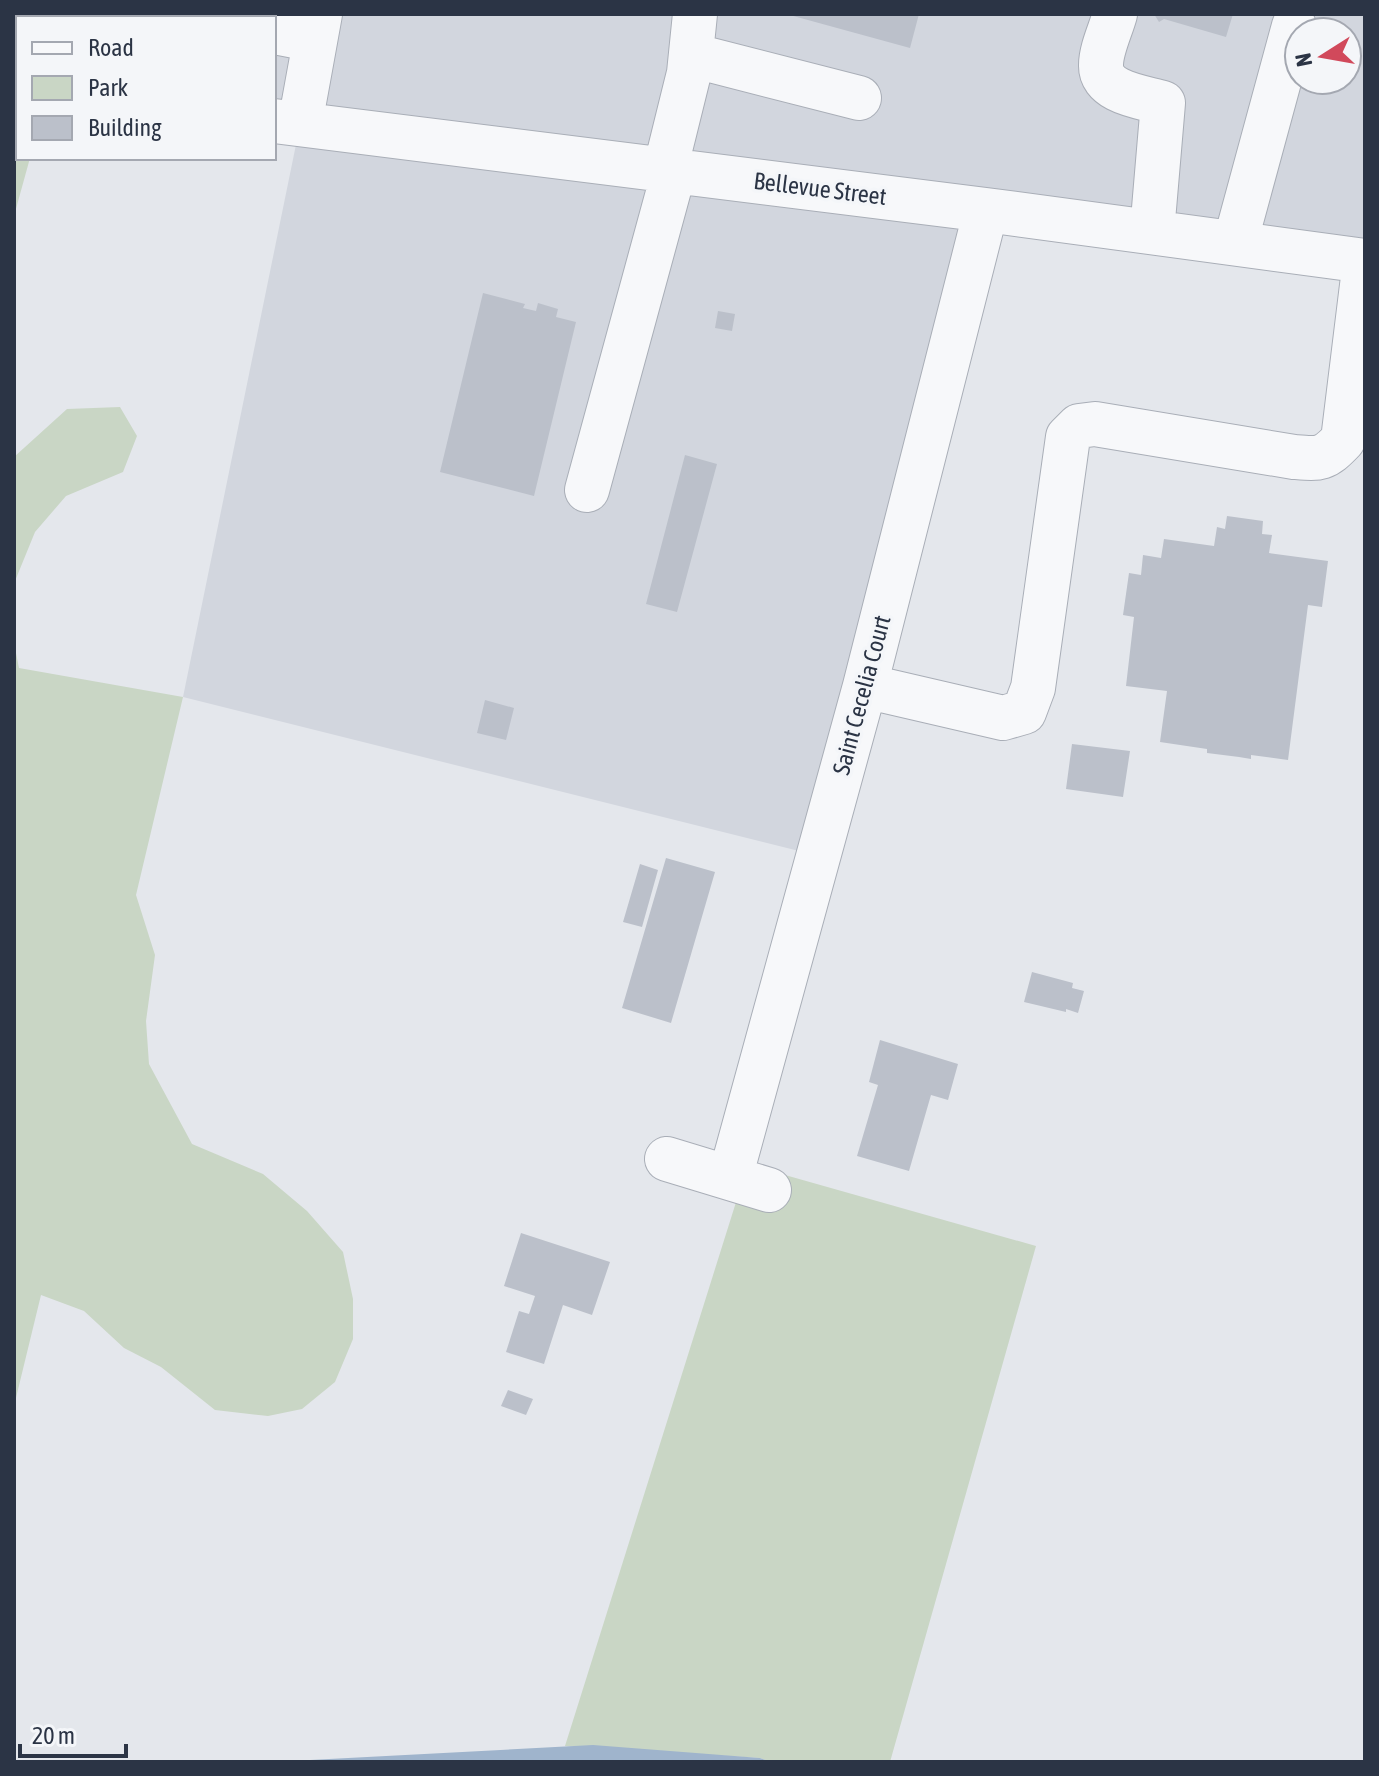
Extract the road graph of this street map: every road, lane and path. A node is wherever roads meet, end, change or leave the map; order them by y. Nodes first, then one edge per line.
1 (1115, 14) edge
2 (303, 29) edge
3 (693, 34) edge
4 (1283, 66) edge
5 (859, 98) dead end
6 (287, 122) edge
7 (669, 170) junction
8 (986, 210) junction
9 (1152, 232) junction
10 (1235, 243) junction
11 (1365, 261) edge
12 (587, 490) dead end
13 (865, 686) junction
14 (667, 1159) dead end

1 - 9 street
2 - 6 street
3 - 5 street
3 - 7 street
4 - 10 street
6 - 7 street, Bellevue Street
7 - 8 street, Bellevue Street
7 - 12 street
8 - 9 street, Bellevue Street
8 - 13 street, Saint Cecelia Court
9 - 10 street, Bellevue Street
10 - 11 street, Bellevue Street
11 - 13 street
13 - 14 street, Saint Cecelia Court

